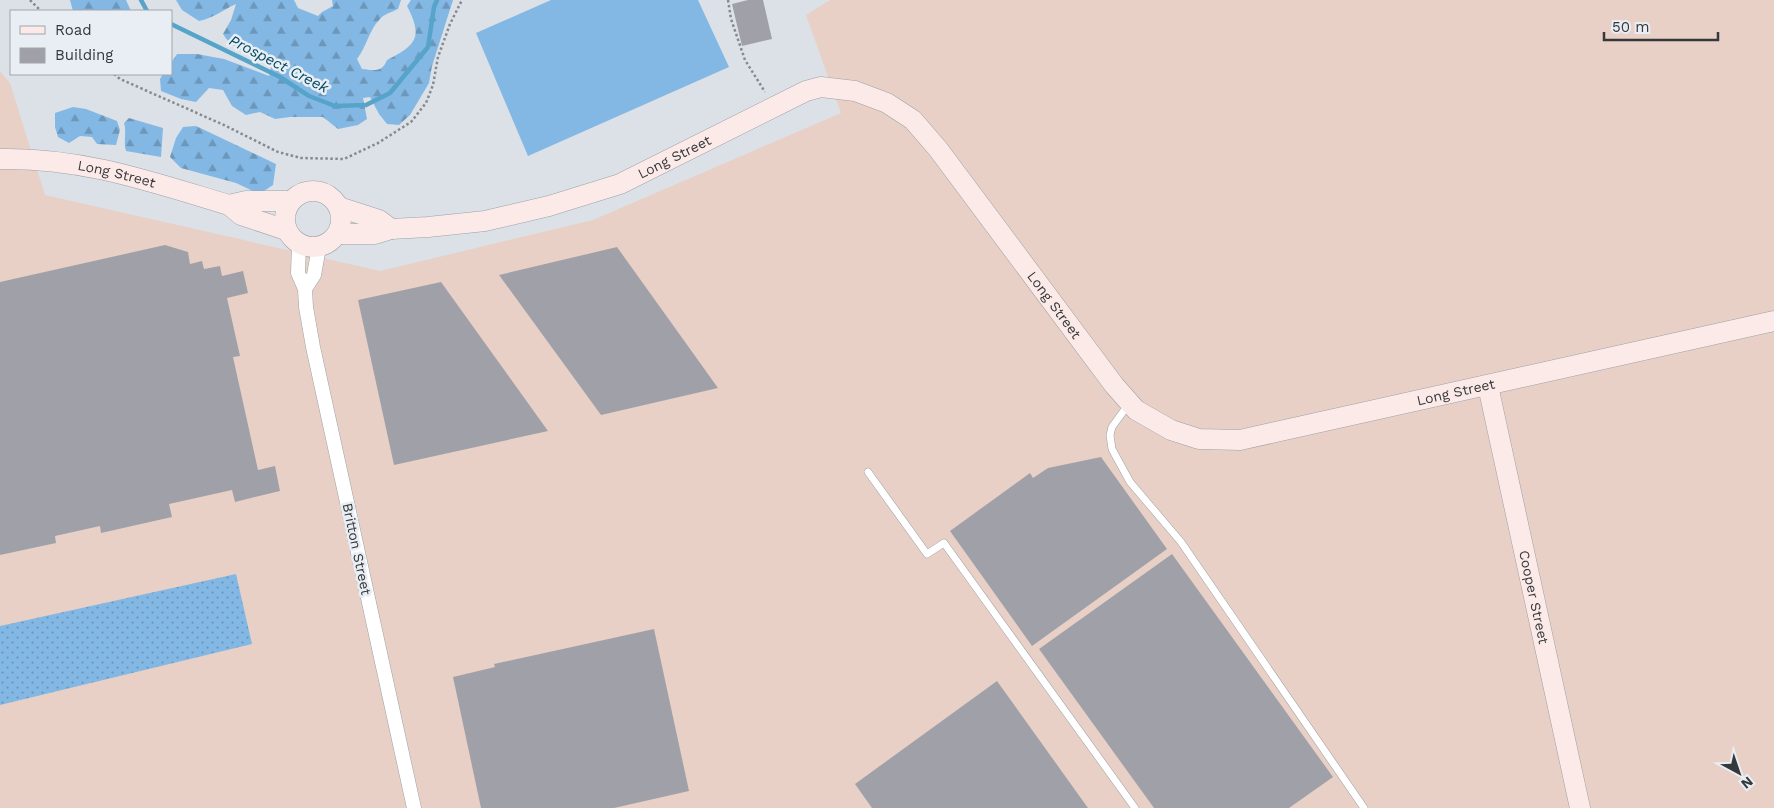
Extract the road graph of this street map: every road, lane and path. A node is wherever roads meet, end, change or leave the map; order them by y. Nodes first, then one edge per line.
1 (30, 0) edge
2 (462, 0) edge
3 (728, 0) edge
4 (41, 10) edge
5 (115, 75) edge
6 (774, 106) junction
7 (0, 159) edge
8 (290, 202) junction
9 (229, 206) junction
10 (339, 207) junction
11 (391, 229) junction
12 (337, 234) junction
13 (301, 240) junction
14 (305, 289) junction
15 (1774, 321) edge
16 (1488, 386) junction
17 (1130, 403) junction
18 (868, 472) dead end
19 (414, 808) edge
20 (1135, 808) edge
21 (1364, 808) edge
22 (1580, 808) edge

1 - 4 path
2 - 5 path
3 - 6 path
6 - 11 street, Long Street
6 - 17 street, Long Street
7 - 9 street, Long Street
8 - 9 street, Long Street
8 - 10 street
8 - 13 street
9 - 13 street, Long Street
10 - 11 street
10 - 12 street
11 - 12 street, Long Street
12 - 13 street
13 - 14 street, Britton Street
13 - 14 street
14 - 19 street, Britton Street
15 - 16 street, Long Street
16 - 17 street, Long Street
16 - 22 street, Cooper Street
17 - 21 lane
18 - 20 lane

